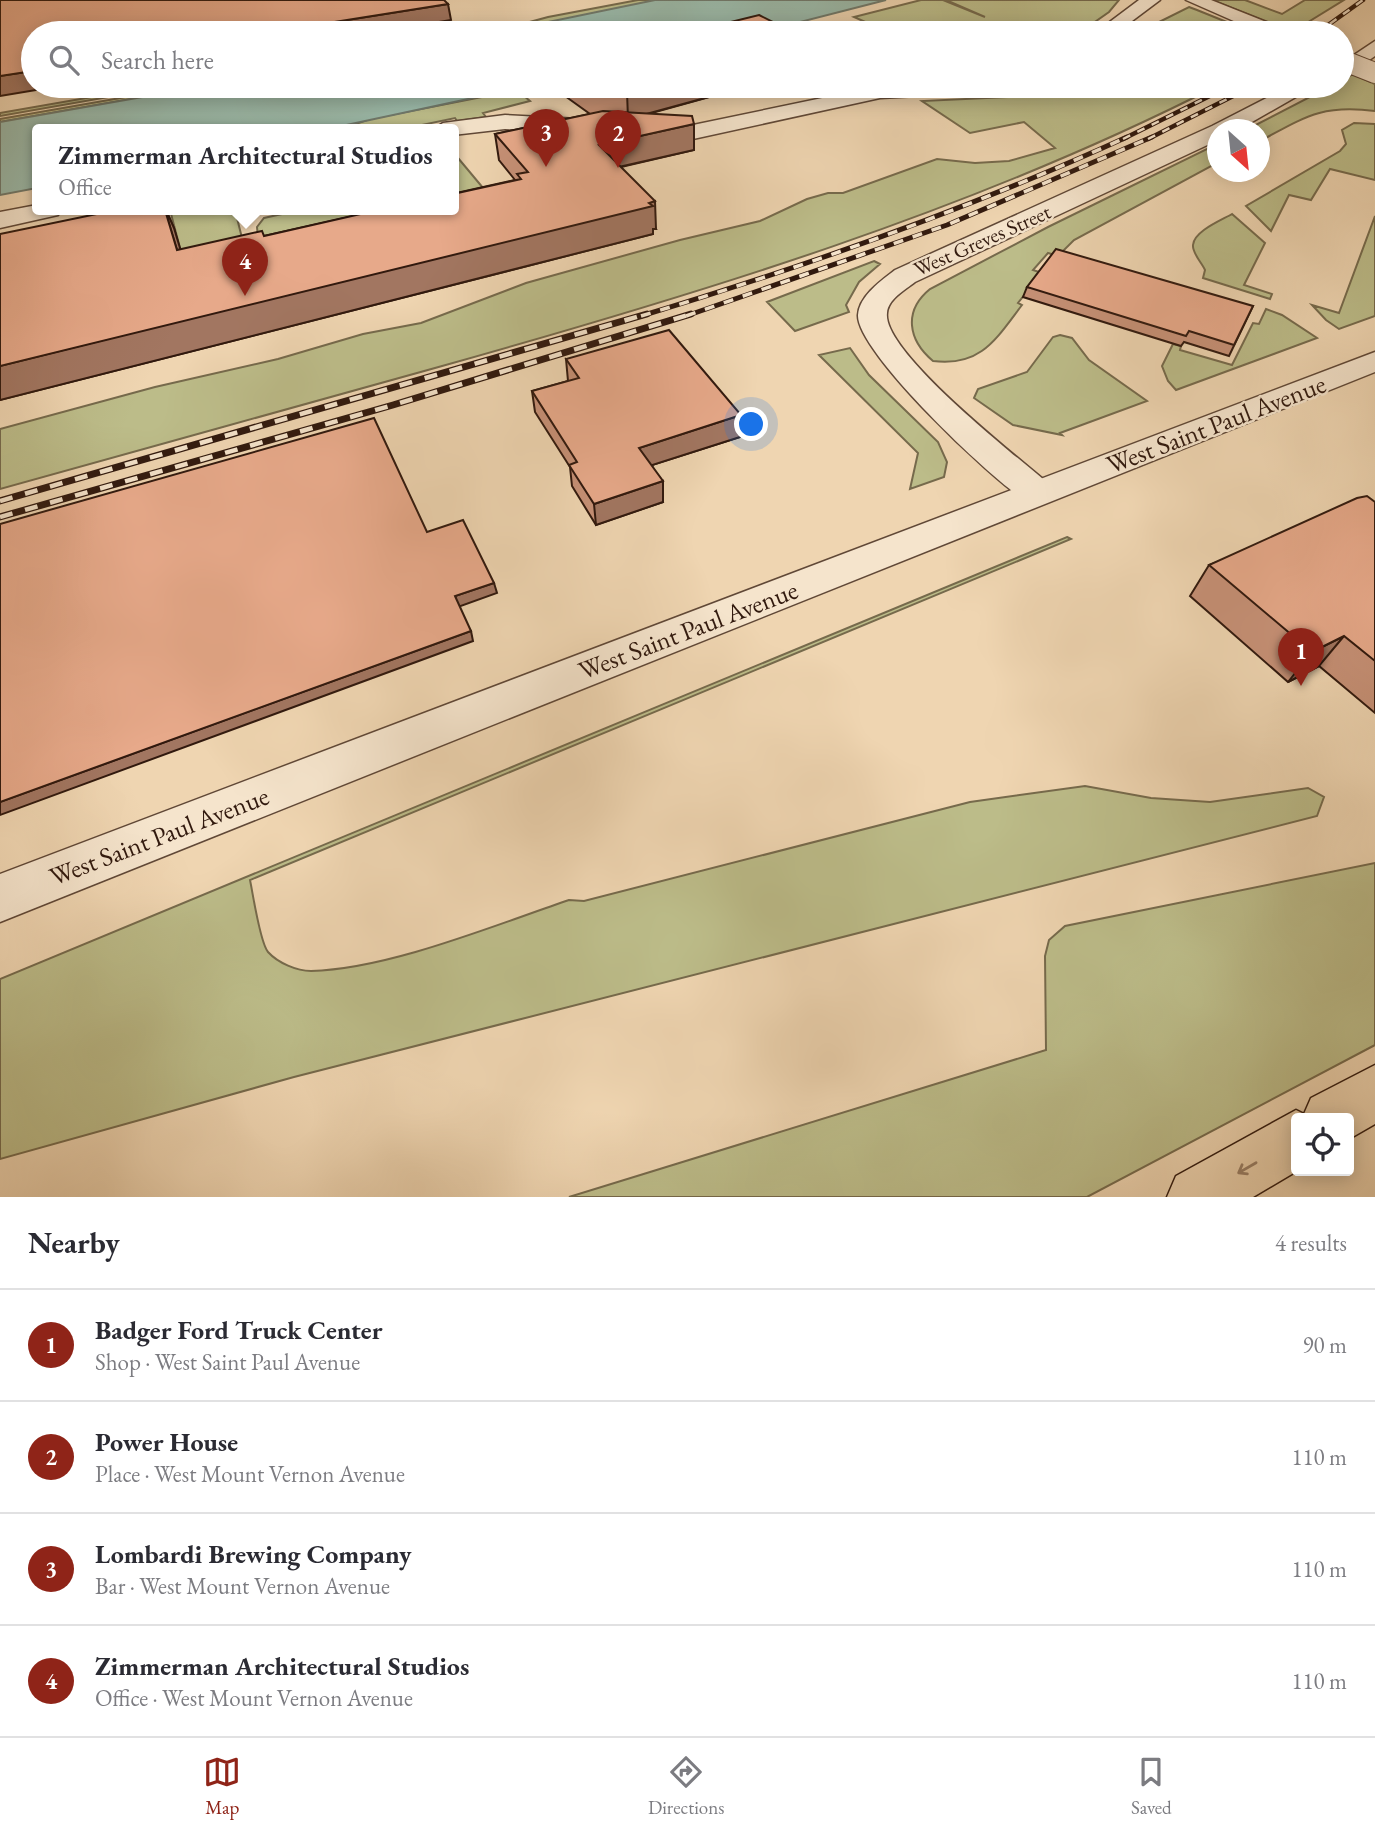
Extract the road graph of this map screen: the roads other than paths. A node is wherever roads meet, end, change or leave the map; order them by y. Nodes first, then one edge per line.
1 (1151, 0) edge
2 (1195, 0) edge
3 (1121, 21) edge
4 (1248, 21) edge
5 (1375, 47) edge
6 (1354, 57) edge
7 (1354, 61) edge
8 (1375, 73) edge
9 (852, 98) edge
10 (1282, 98) edge
11 (1240, 119) edge
12 (459, 128) edge
13 (1207, 136) edge
14 (32, 213) edge
15 (0, 220) edge
16 (1375, 361) edge
17 (1038, 493) junction
18 (0, 898) edge
19 (1375, 1093) edge
20 (1340, 1113) edge
21 (1291, 1142) edge
22 (1197, 1197) edge

1 - 3 street
2 - 4 street
5 - 6 street
7 - 8 street, bridge
9 - 12 street
10 - 11 street, West Greves Street
13 - 17 street, West Greves Street
14 - 15 street
16 - 17 street, West Saint Paul Avenue
17 - 18 street, West Saint Paul Avenue
19 - 20 highway
21 -> 22 highway

